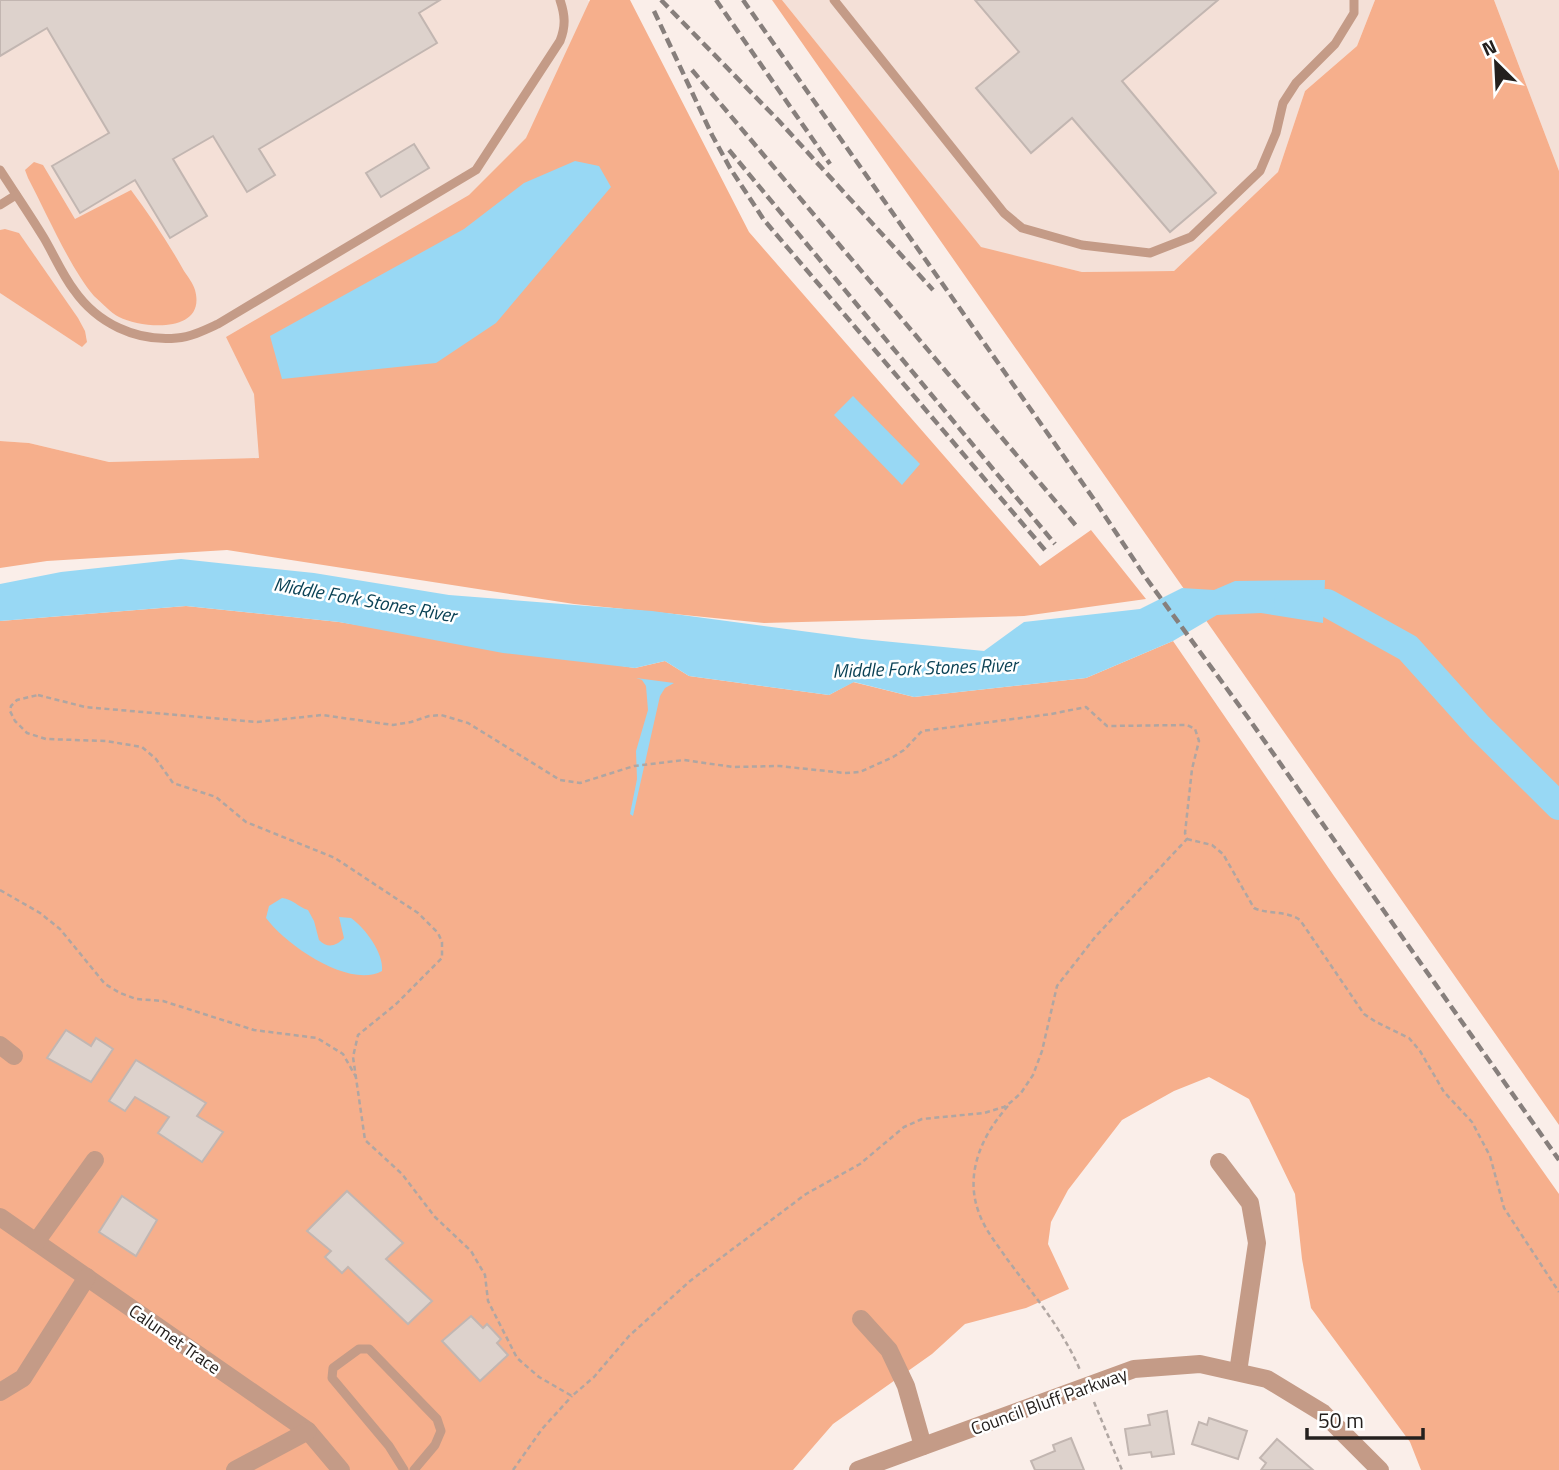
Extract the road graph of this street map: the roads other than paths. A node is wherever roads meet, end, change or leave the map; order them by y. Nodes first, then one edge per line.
1 (560, 0) edge
2 (834, 0) edge
3 (1354, 0) edge
4 (0, 170) edge
5 (16, 195) junction
6 (0, 205) edge
7 (95, 1160) dead end
8 (1219, 1162) dead end
9 (0, 1217) edge
10 (36, 1242) junction
11 (87, 1277) junction
12 (861, 1319) dead end
13 (1238, 1373) junction
14 (0, 1392) edge
15 (308, 1431) junction
16 (923, 1446) junction
17 (235, 1470) edge
18 (341, 1470) edge
19 (404, 1470) edge
20 (414, 1470) edge
21 (858, 1470) edge
22 (1380, 1470) edge

1 - 5 lane
2 - 3 lane
4 - 5 lane
5 - 6 lane
7 - 10 street
8 - 13 street
9 - 10 street, Calumet Trace
10 - 11 street, Calumet Trace
11 - 14 street
11 - 15 street, Calumet Trace
12 - 16 street
13 - 16 street, Council Bluff Parkway
13 - 22 street, Council Bluff Parkway
15 - 17 street
15 - 18 street, Calumet Trace
16 - 21 street, Council Bluff Parkway
19 - 20 lane

